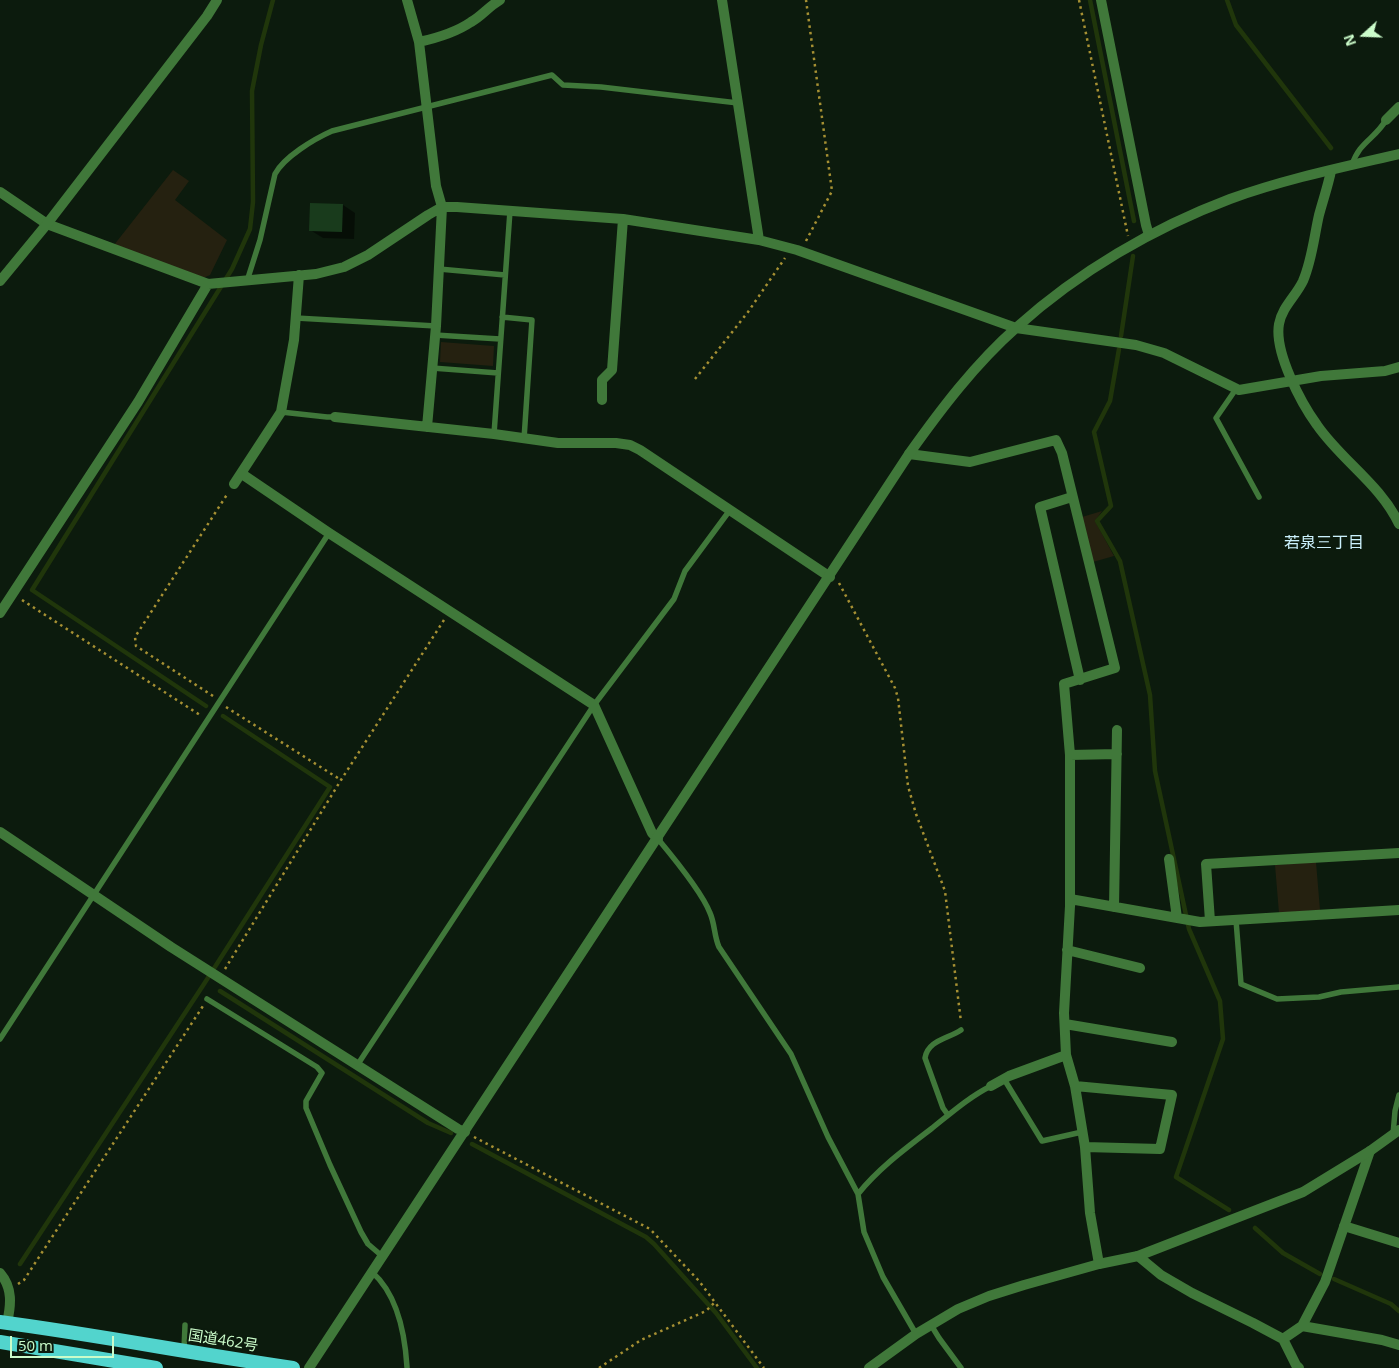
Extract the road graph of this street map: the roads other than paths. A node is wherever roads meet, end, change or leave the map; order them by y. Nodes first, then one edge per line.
1 (217, 0) edge
2 (407, 0) edge
3 (500, 0) edge
4 (722, 0) edge
5 (1102, 0) edge
6 (419, 42) junction
7 (738, 103) junction
8 (426, 107) junction
9 (1399, 107) edge
10 (1386, 120) joint
11 (1399, 154) edge
12 (1352, 165) junction
13 (1331, 171) junction
14 (0, 192) edge
15 (442, 207) junction
16 (510, 211) junction
17 (623, 219) junction
18 (47, 224) junction
19 (1149, 235) junction
20 (759, 240) junction
21 (440, 269) junction
22 (505, 275) junction
23 (299, 276) junction
24 (0, 281) edge
25 (247, 281) junction
26 (208, 284) junction
27 (502, 317) junction
28 (296, 318) junction
29 (1016, 328) junction
30 (435, 330) junction
31 (500, 339) junction
32 (1399, 367) edge
33 (432, 368) junction
34 (498, 374) junction
35 (1291, 380) junction
36 (1236, 389) junction
37 (602, 400) dead end
38 (281, 412) junction
39 (335, 417) joint
40 (427, 428) junction
41 (494, 434) junction
42 (524, 439) junction
43 (909, 454) junction
44 (242, 474) junction
45 (234, 484) road end
46 (1072, 497) junction
47 (1259, 497) dead end
48 (730, 510) junction
49 (1399, 524) edge
50 (329, 533) junction
51 (830, 577) junction
52 (0, 613) edge
53 (1080, 680) junction
54 (594, 705) junction
55 (1117, 730) dead end
56 (1117, 754) junction
57 (1070, 755) junction
58 (0, 832) edge
59 (658, 839) junction
60 (1399, 853) edge
61 (1169, 859) dead end
62 (94, 896) junction
63 (1070, 899) junction
64 (1114, 907) junction
65 (1399, 910) edge
66 (1180, 918) junction
67 (1236, 920) junction
68 (1210, 921) junction
69 (1068, 950) junction
70 (1140, 968) dead end
71 (1399, 987) edge
72 (207, 999) road end
73 (1064, 1024) junction
74 (961, 1030) road end
75 (0, 1038) edge
76 (1172, 1042) dead end
77 (1066, 1055) junction
78 (358, 1064) junction
79 (1004, 1079) junction
80 (991, 1086) joint
81 (1075, 1086) junction
82 (1399, 1095) edge
83 (948, 1115) junction
84 (465, 1132) junction
85 (1082, 1132) junction
86 (1396, 1133) edge
87 (1085, 1147) junction
88 (1370, 1151) junction
89 (858, 1194) junction
90 (1344, 1226) junction
91 (1399, 1243) edge
92 (382, 1256) junction
93 (1138, 1256) junction
94 (1100, 1264) junction
95 (372, 1272) junction
96 (0, 1273) edge
97 (4, 1323) edge
98 (931, 1324) junction
99 (185, 1325) dead end
100 (1302, 1326) junction
101 (916, 1334) junction
102 (1283, 1339) junction
103 (0, 1342) edge
104 (1399, 1345) edge
105 (184, 1352) junction
106 (407, 1367) edge
107 (156, 1368) edge
108 (293, 1368) edge
109 (310, 1368) edge
110 (869, 1368) edge
111 (961, 1368) edge
112 (1299, 1368) edge

1 - 18 street
2 - 6 street
3 - 6 street
4 - 7 street
5 - 19 street
6 - 8 street
7 - 8 lane
7 - 20 street
8 - 15 street
8 - 25 lane
9 - 10 street
10 - 12 lane
11 - 12 street
12 - 13 street
13 - 19 street
13 - 35 street
14 - 18 street
15 - 16 street
15 - 21 street
15 - 23 street
16 - 17 street
16 - 22 lane
17 - 20 street
17 - 37 street
18 - 24 street
18 - 26 street
19 - 29 street
20 - 29 street
21 - 22 lane
21 - 30 street
22 - 27 lane
23 - 25 street
23 - 28 street
25 - 26 street
26 - 52 street
27 - 31 lane
27 - 42 lane
28 - 30 lane
28 - 38 street
29 - 36 street
29 - 43 street
30 - 31 lane
30 - 33 street
31 - 34 lane
32 - 35 street
33 - 34 lane
33 - 40 street
34 - 41 lane
35 - 36 street
35 - 49 street
36 - 47 lane
38 - 39 lane
38 - 44 street
39 - 40 street
40 - 41 street
41 - 42 street
42 - 48 street
43 - 46 street
43 - 51 street
44 - 45 street
44 - 50 street
46 - 53 street
46 - 53 street
48 - 51 street
48 - 54 lane
50 - 54 street
50 - 62 lane
51 - 59 street
53 - 57 street
54 - 59 street
54 - 78 lane
55 - 56 street
56 - 57 street
56 - 64 street
57 - 63 street
58 - 62 street
59 - 84 street
59 - 89 lane
60 - 68 street
61 - 66 street
62 - 75 lane
62 - 78 street
63 - 64 street
63 - 69 street
64 - 66 street
65 - 67 street
66 - 68 street
67 - 68 street
67 - 71 lane
69 - 70 street
69 - 73 street
72 - 92 lane
73 - 76 street
73 - 77 street
74 - 83 lane
77 - 79 street
77 - 81 street
78 - 84 street
79 - 80 street
79 - 85 lane
80 - 83 lane
81 - 85 street
81 - 87 street
82 - 86 lane
83 - 89 lane
84 - 92 street
85 - 87 street
86 - 88 street
87 - 94 street
88 - 90 street
88 - 93 street
89 - 101 lane
90 - 91 street
90 - 100 street
92 - 95 street
93 - 94 street
93 - 102 street
94 - 98 street
95 - 106 lane
95 - 109 street
96 - 97 street
97 - 105 highway, 国道462号
98 - 101 street
98 - 111 lane
99 - 105 lane
100 - 102 street
100 - 104 street
101 - 110 street
102 - 112 street
103 - 107 highway
105 - 108 highway, 国道462号

